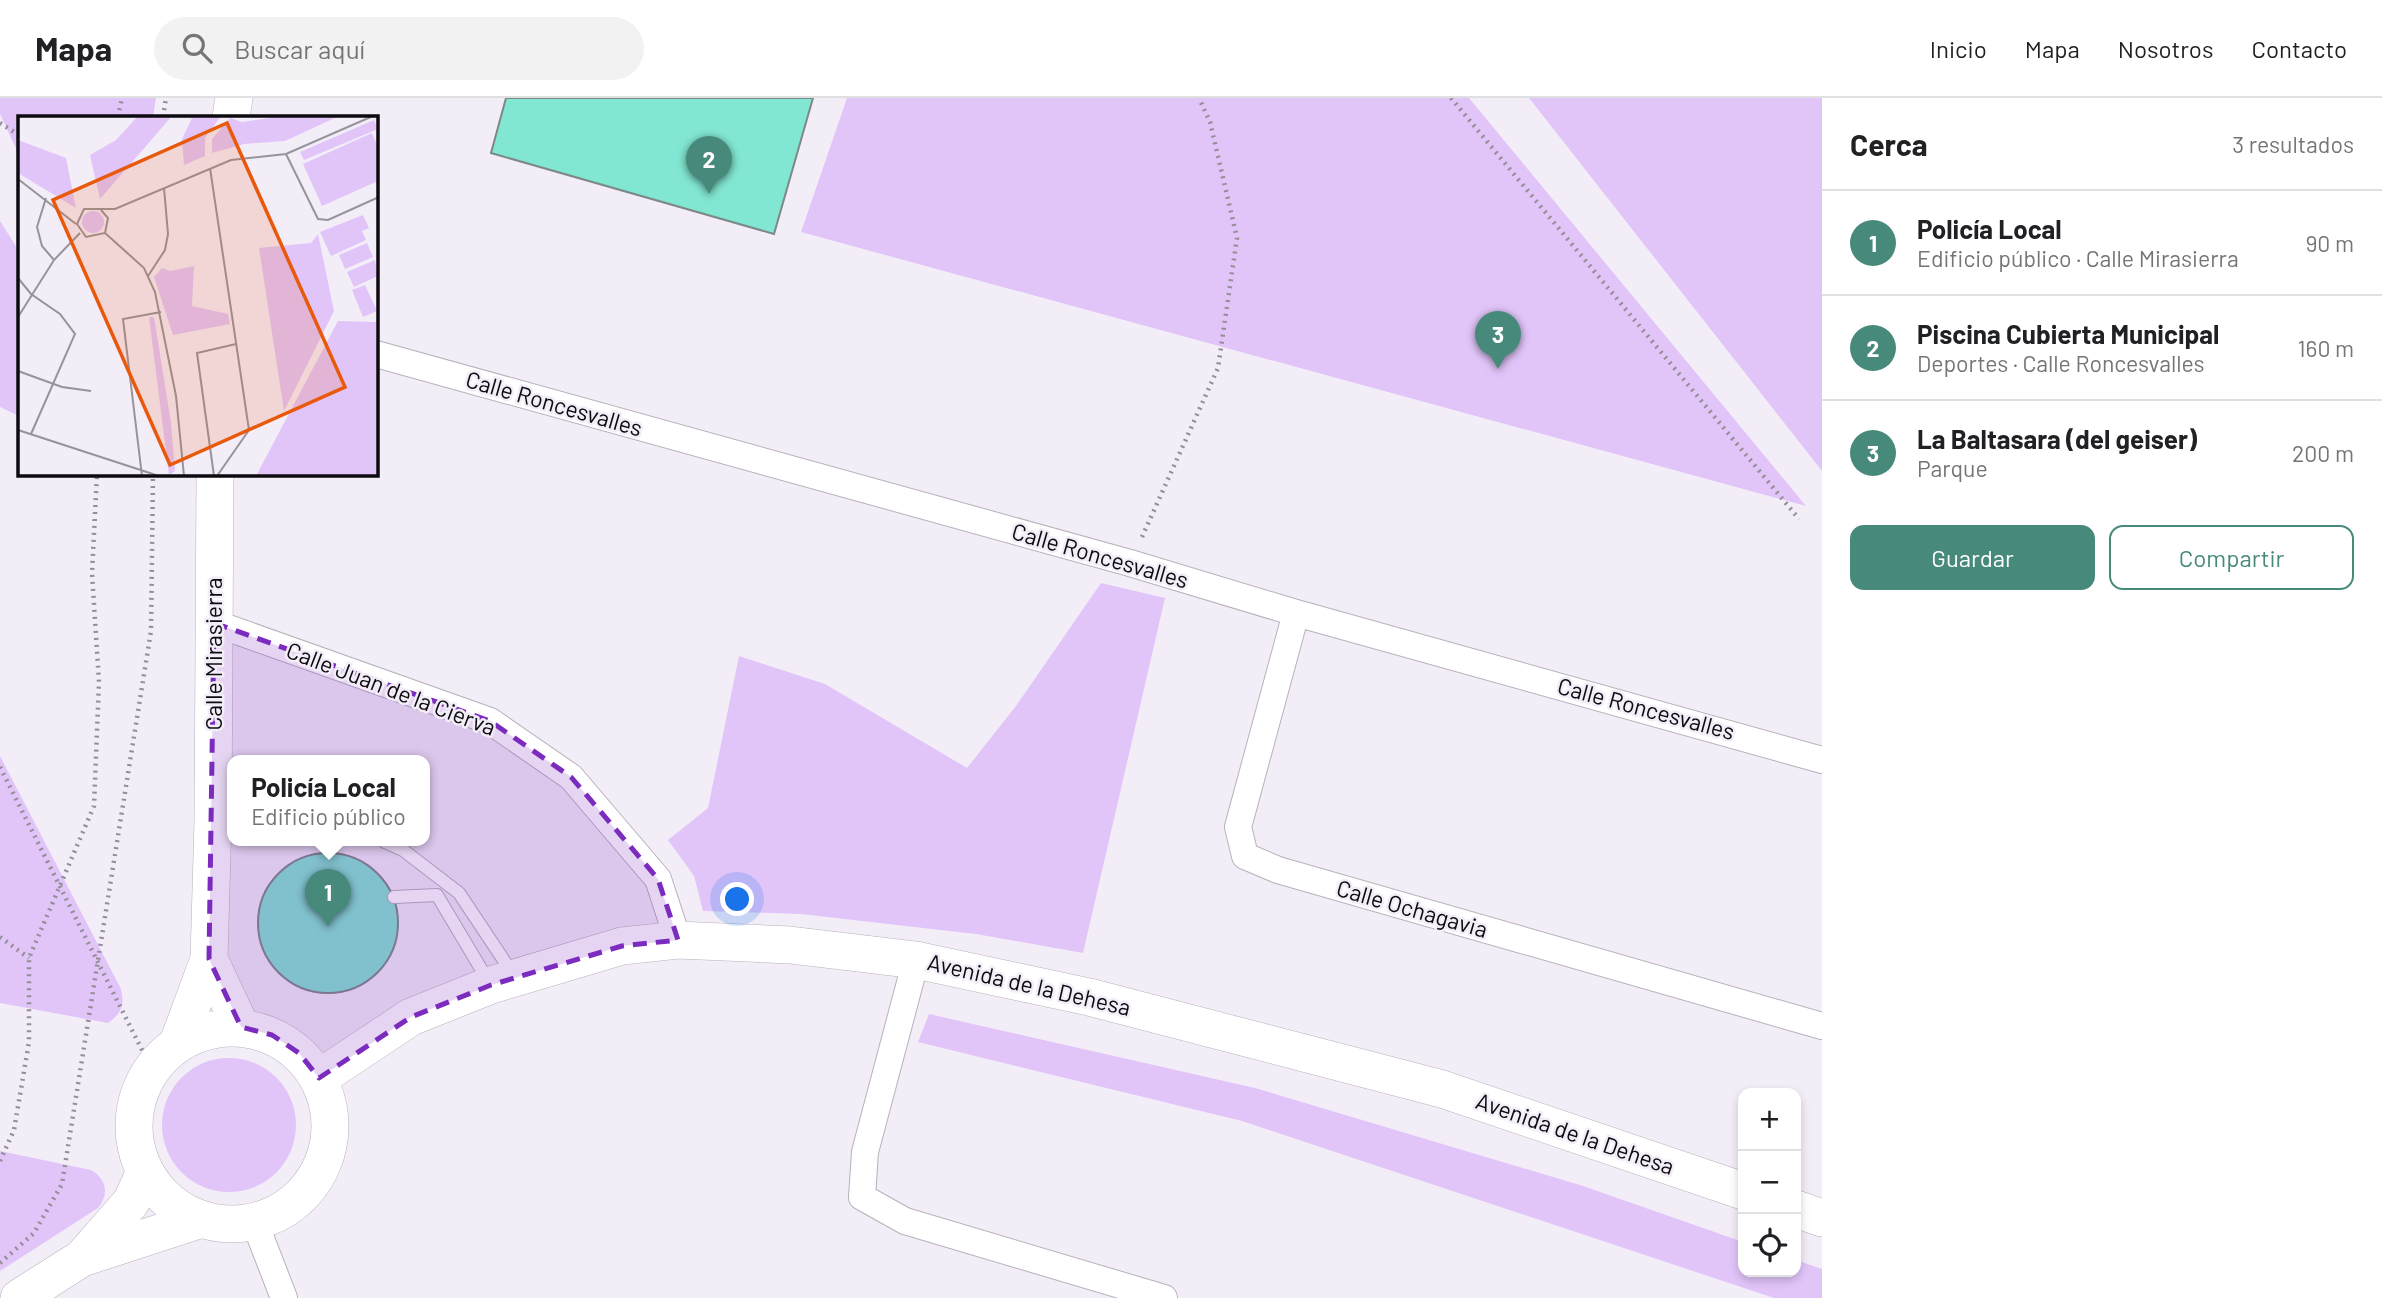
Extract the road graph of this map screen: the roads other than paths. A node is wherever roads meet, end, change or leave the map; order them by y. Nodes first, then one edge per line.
1 (234, 98) edge
2 (231, 116) edge
3 (378, 355) edge
4 (215, 476) edge
5 (1296, 614) junction
6 (214, 623) junction
7 (1822, 760) edge
8 (394, 846) edge
9 (394, 897) dead end
10 (678, 940) junction
11 (209, 959) junction
12 (916, 960) junction
13 (503, 981) junction
14 (1822, 1026) edge
15 (241, 1027) junction
16 (178, 1043) junction
17 (319, 1079) junction
18 (144, 1174) junction
19 (1738, 1189) edge
20 (1801, 1211) edge
21 (1822, 1218) edge
22 (198, 1220) junction
23 (255, 1223) junction
24 (82, 1258) junction
25 (19, 1298) edge
26 (284, 1298) edge
27 (1164, 1298) edge

1 - 2 street
3 - 5 street, Calle Roncesvalles
4 - 6 street, Calle Mirasierra
5 - 7 street, Calle Roncesvalles
5 - 14 street, Calle Ochagavia
6 - 10 street, Calle Juan de la Cierva
6 - 11 street, Calle Mirasierra
8 - 13 lane
9 - 13 lane
10 - 12 street, Avenida de la Dehesa
10 - 13 street, Avenida de la Dehesa
11 - 15 street, Calle Mirasierra
11 - 16 street, Calle Mirasierra
12 - 19 street, Avenida de la Dehesa
12 - 27 street
13 - 17 street, Avenida de la Dehesa
15 - 16 street
15 - 17 street
16 - 18 street
17 - 23 street
18 - 22 street
18 - 24 street
20 - 21 street
22 - 23 street
22 - 24 street
23 - 26 street
24 - 25 street

